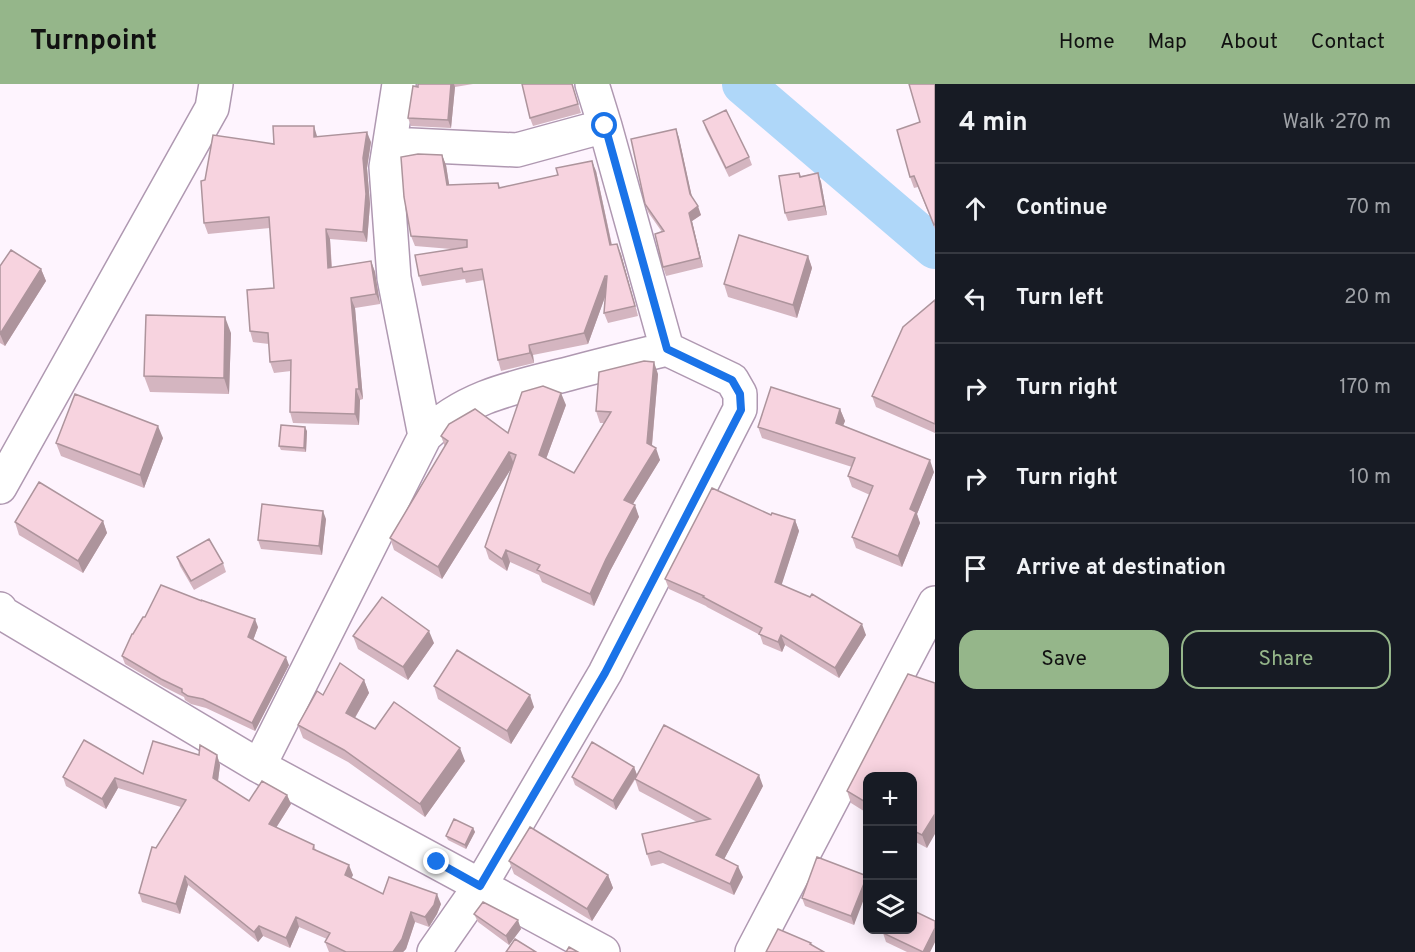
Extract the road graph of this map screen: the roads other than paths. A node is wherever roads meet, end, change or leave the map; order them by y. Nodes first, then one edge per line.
1 (216, 84) edge
2 (399, 84) edge
3 (592, 84) edge
4 (605, 126) junction
5 (390, 144) junction
6 (667, 349) junction
7 (428, 425) junction
8 (0, 487) edge
9 (935, 603) edge
10 (0, 609) edge
11 (259, 766) junction
12 (480, 886) junction
13 (434, 952) edge
14 (603, 952) edge
15 (752, 952) edge

1 - 8 street
2 - 5 street
3 - 4 street
4 - 5 street
4 - 6 street
5 - 7 street
6 - 7 street
6 - 12 street
7 - 11 street
9 - 15 street
10 - 11 street
11 - 12 street
12 - 13 street
12 - 14 street

